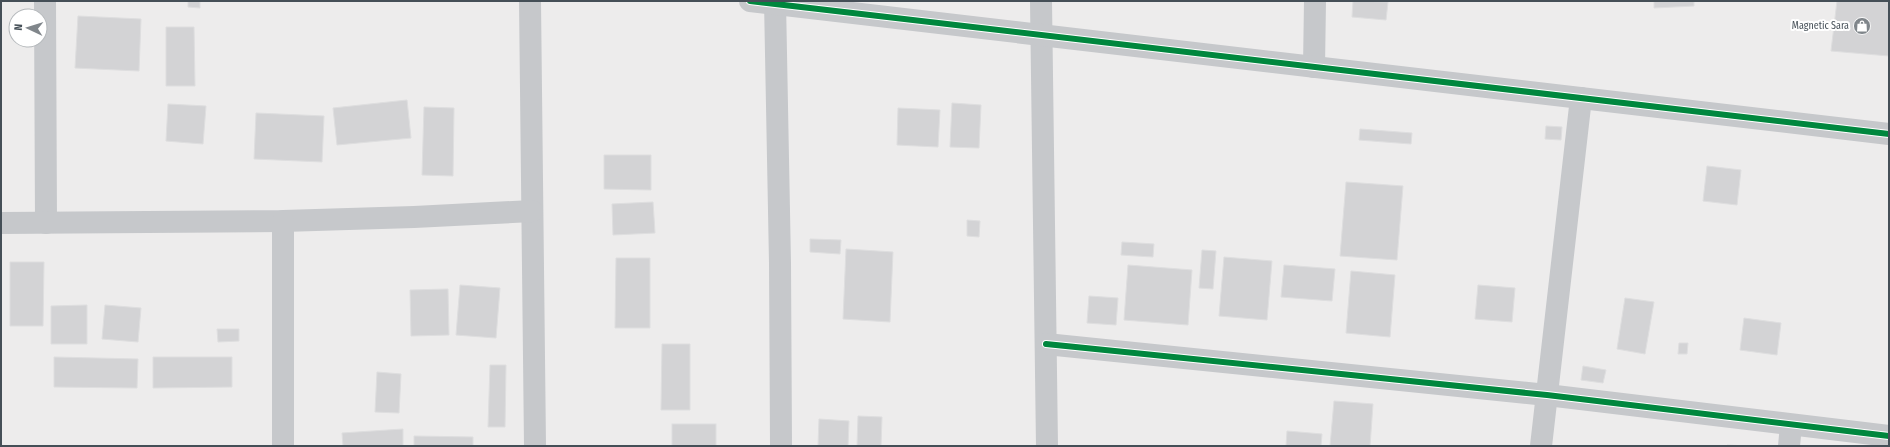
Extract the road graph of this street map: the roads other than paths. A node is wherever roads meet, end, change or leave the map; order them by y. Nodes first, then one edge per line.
1 (45, 1) edge
2 (530, 1) edge
3 (750, 1) edge
4 (1040, 1) edge
5 (1315, 1) edge
6 (775, 2) edge
7 (1040, 35) junction
8 (1314, 67) junction
9 (1581, 98) junction
10 (1889, 134) edge
11 (532, 211) junction
12 (283, 221) junction
13 (1, 223) edge
14 (46, 223) junction
15 (1046, 344) junction
16 (1547, 395) junction
17 (1791, 425) junction
18 (1889, 436) edge
19 (283, 446) edge
20 (535, 446) edge
21 (782, 446) edge
22 (1047, 446) edge
23 (1541, 446) edge
24 (1789, 446) edge

1 - 14 street
2 - 11 street
3 - 6 street
4 - 7 street
5 - 8 street
6 - 7 street
6 - 21 street
7 - 8 street
7 - 15 street
8 - 9 street
9 - 10 street
9 - 16 street
11 - 12 street
11 - 20 street
12 - 14 street
12 - 19 street
13 - 14 street
15 - 16 street
15 - 22 street
16 - 17 street
16 - 23 street
17 - 18 street
17 - 24 street

